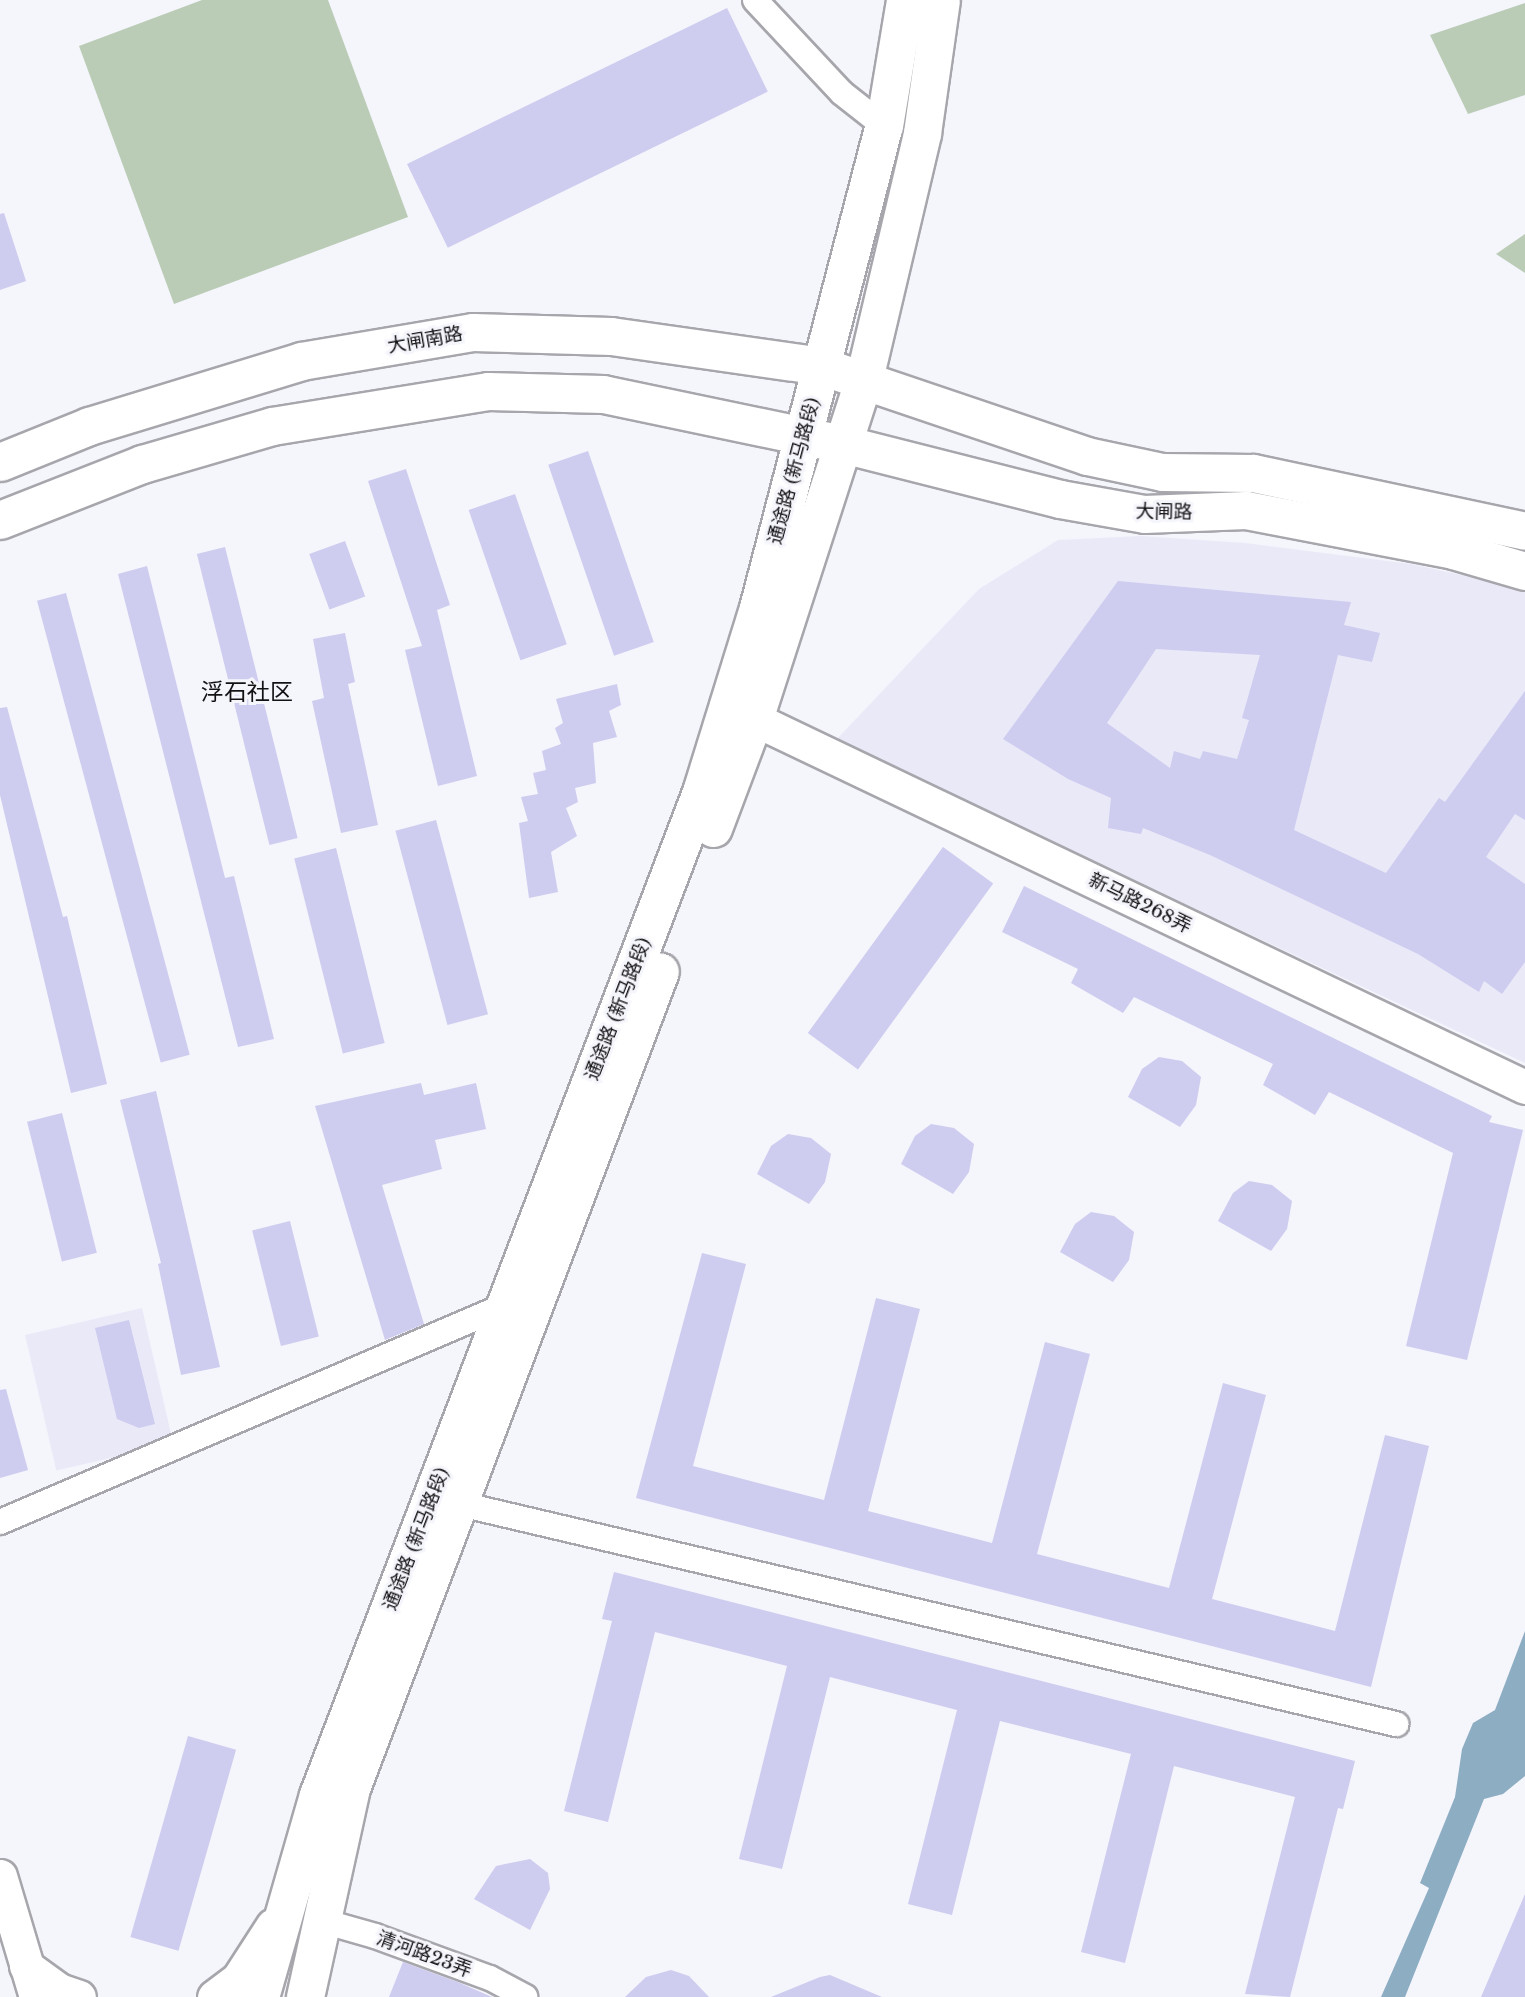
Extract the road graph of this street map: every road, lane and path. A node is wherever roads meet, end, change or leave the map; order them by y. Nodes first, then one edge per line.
1 (755, 0) edge
2 (905, 0) edge
3 (941, 0) edge
4 (884, 126) junction
5 (821, 366) junction
6 (864, 379) junction
7 (804, 437) junction
8 (843, 444) junction
9 (0, 462) edge
10 (0, 520) edge
11 (1525, 531) edge
12 (1525, 571) edge
13 (754, 719) junction
14 (1525, 1087) edge
15 (506, 1305) junction
16 (460, 1504) junction
17 (0, 1522) edge
18 (1396, 1724) dead end
19 (0, 1876) edge
20 (281, 1911) junction
21 (319, 1920) junction
22 (31, 1981) edge
23 (79, 1997) edge
24 (214, 1997) edge
25 (260, 1997) edge
26 (305, 1997) edge
27 (525, 1997) edge

1 - 4 street
2 - 4 main road, 通途路 (新马路段)
3 - 6 main road, 通途路 (新马路段)
4 - 5 main road, 通途路 (新马路段)
5 - 6 main road, 大闸南路
5 - 7 main road, 通途路 (新马路段)
5 - 9 main road, 大闸南路
6 - 8 main road, 通途路 (新马路段)
6 - 11 main road, 大闸路
7 - 8 main road, 大闸路
7 - 10 main road
7 - 15 main road, 通途路 (新马路段)
8 - 12 main road, 大闸路
8 - 13 main road, 通途路 (新马路段)
13 - 14 street, 新马路268弄
13 - 16 main road, 通途路 (新马路段)
15 - 17 street
15 - 20 main road, 通途路 (新马路段)
16 - 18 street
16 - 21 main road, 通途路 (新马路段)
19 - 22 street
20 - 24 street
20 - 25 main road, 通途路 (新马路段)
21 - 26 main road, 通途路 (新马路段)
21 - 27 street, 清河路23弄
22 - 23 street

